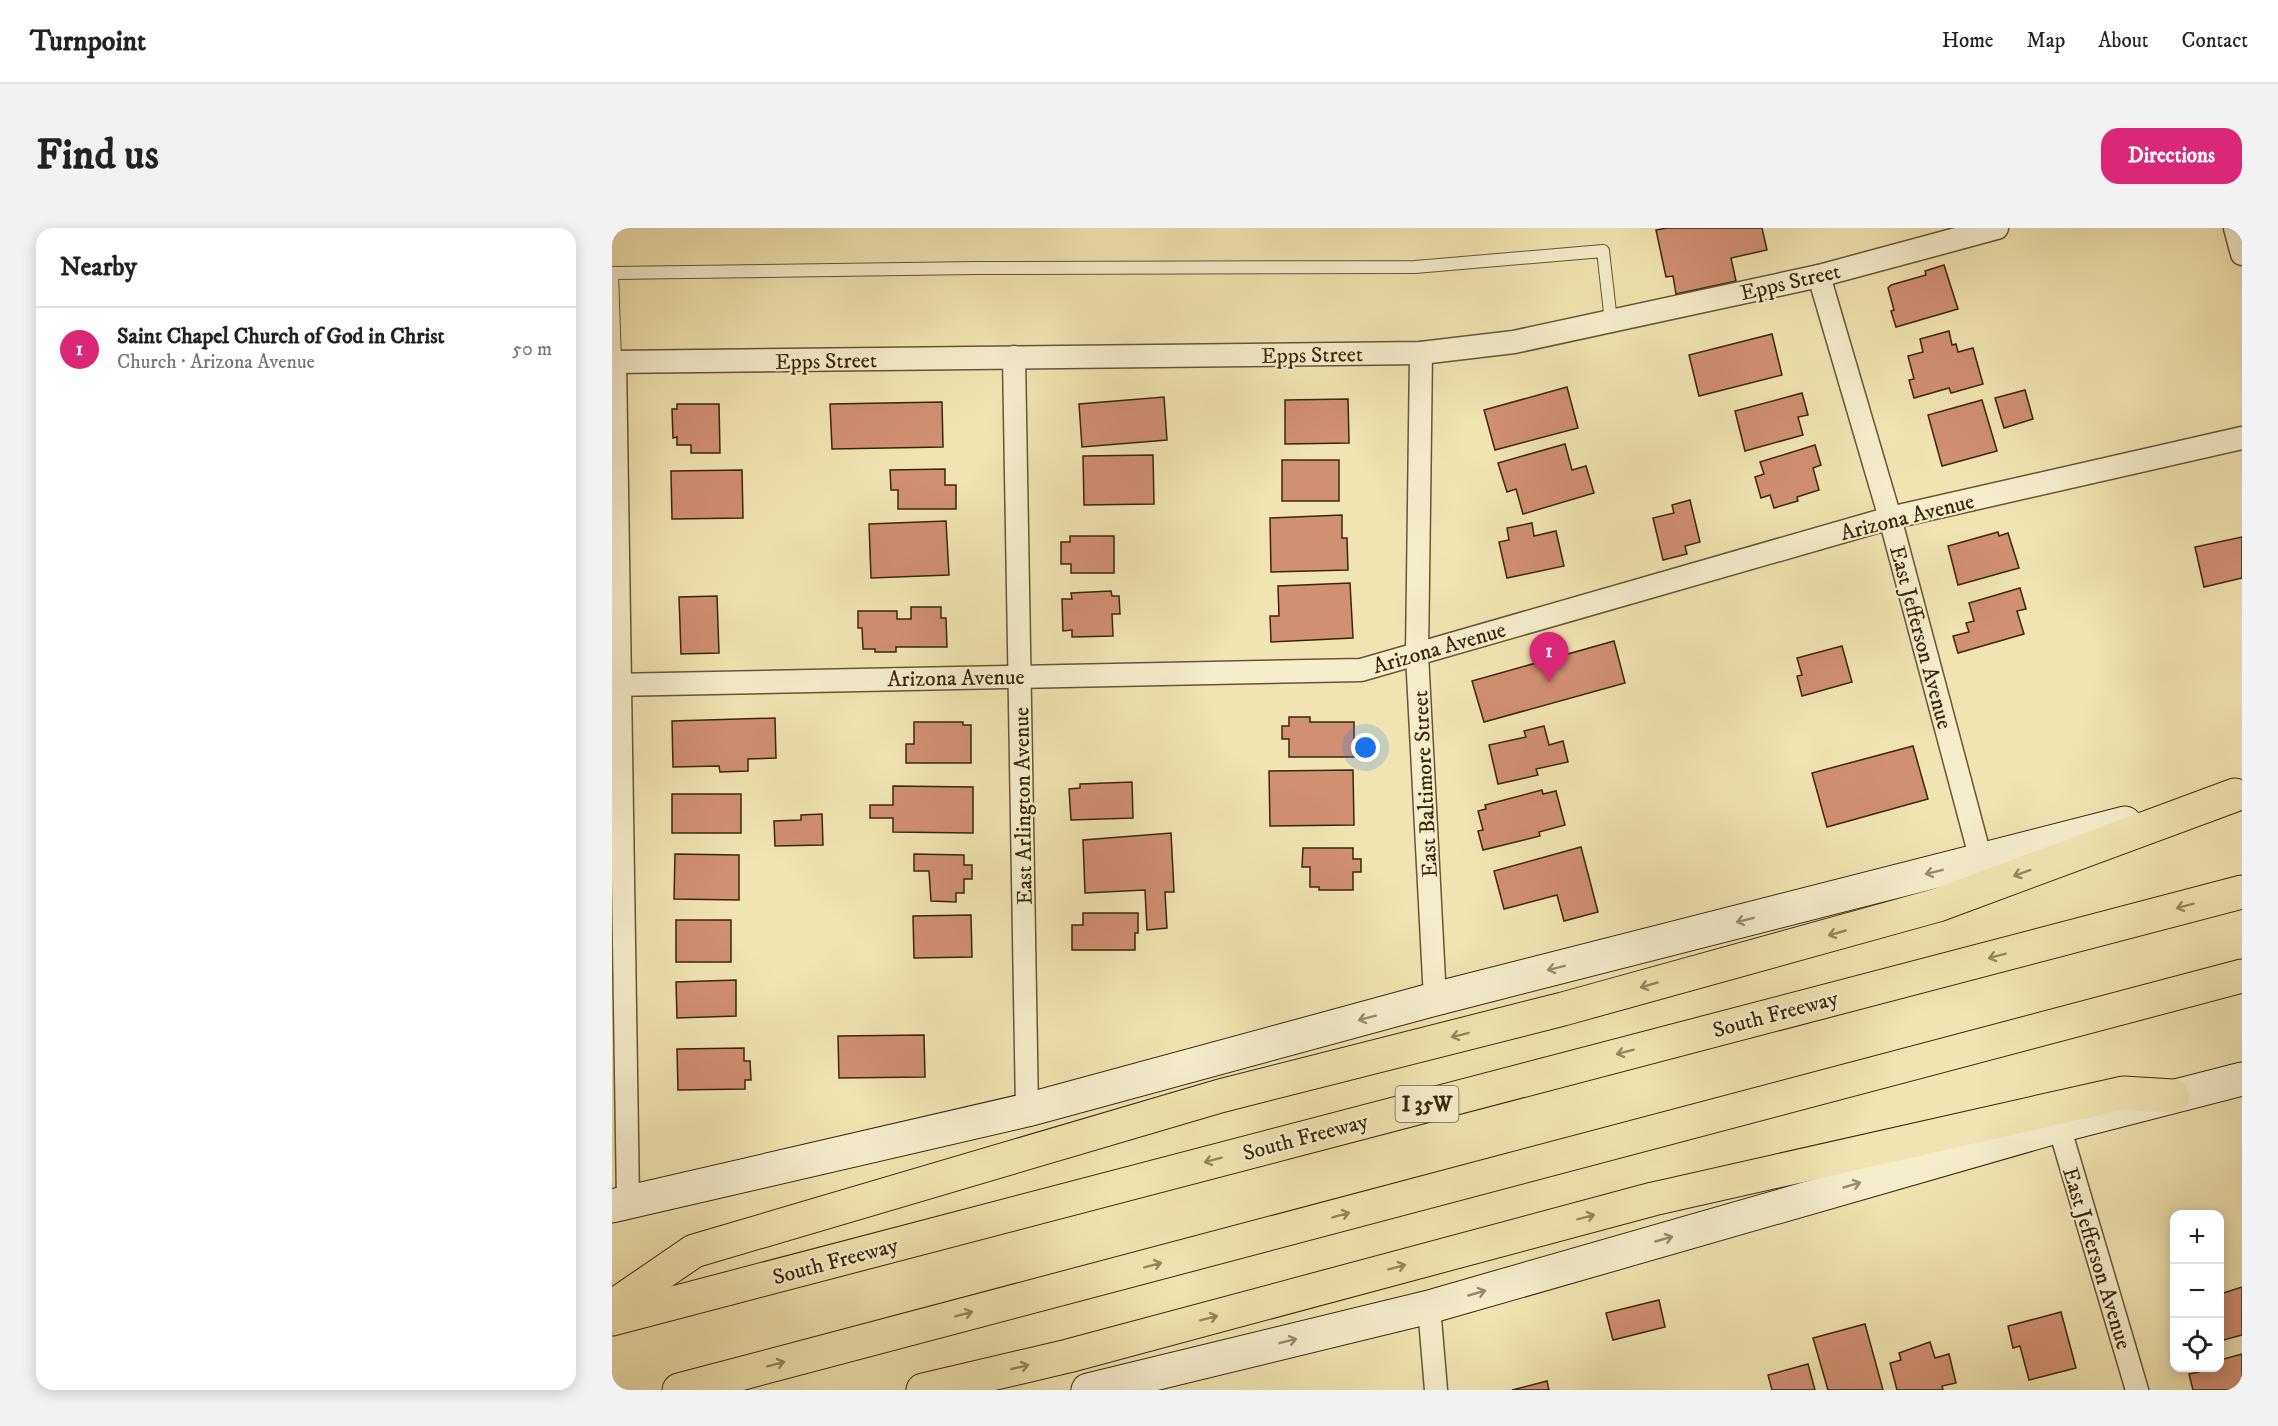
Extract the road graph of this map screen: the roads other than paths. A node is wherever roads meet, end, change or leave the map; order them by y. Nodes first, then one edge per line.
1 (1998, 228) edge
2 (2235, 228) edge
3 (2242, 254) edge
4 (612, 273) edge
5 (1818, 276) junction
6 (1611, 321) junction
7 (1421, 353) junction
8 (1014, 357) junction
9 (613, 362) edge
10 (2242, 438) edge
11 (1890, 518) junction
12 (1417, 655) junction
13 (1020, 675) junction
14 (616, 685) edge
15 (2238, 794) edge
16 (1981, 860) junction
17 (2242, 892) edge
18 (2242, 976) edge
19 (1435, 999) junction
20 (2242, 1079) edge
21 (2173, 1096) junction
22 (1027, 1110) junction
23 (2059, 1126) junction
24 (618, 1203) edge
25 (612, 1307) edge
26 (1429, 1307) junction
27 (612, 1318) edge
28 (679, 1390) edge
29 (922, 1390) edge
30 (1088, 1390) edge
31 (1436, 1390) edge
32 (2138, 1390) edge

1 - 5 street, Epps Street
2 - 3 street
4 - 6 lane
4 - 9 lane
5 - 6 street, Epps Street
5 - 11 street, East Jefferson Avenue
6 - 7 street, Epps Street
7 - 8 street, Epps Street
7 - 12 street, East Baltimore Street
8 - 9 street, Epps Street
8 - 13 street, East Arlington Avenue
9 - 14 street
10 - 11 street, Arizona Avenue
11 - 12 street, Arizona Avenue
11 - 16 street, East Jefferson Avenue
12 - 13 street, Arizona Avenue
12 - 19 street, East Baltimore Street
13 - 14 street, Arizona Avenue
13 - 22 street, East Arlington Avenue
14 - 24 street
15 - 16 main road
15 -> 25 highway
16 -> 19 main road
17 -> 27 highway, South Freeway / I 35W
28 -> 18 highway
19 -> 22 main road
20 - 21 main road
21 - 23 main road
29 -> 21 highway
22 - 24 main road
26 -> 23 main road
23 - 32 street, East Jefferson Avenue
30 -> 26 main road
26 - 31 street

